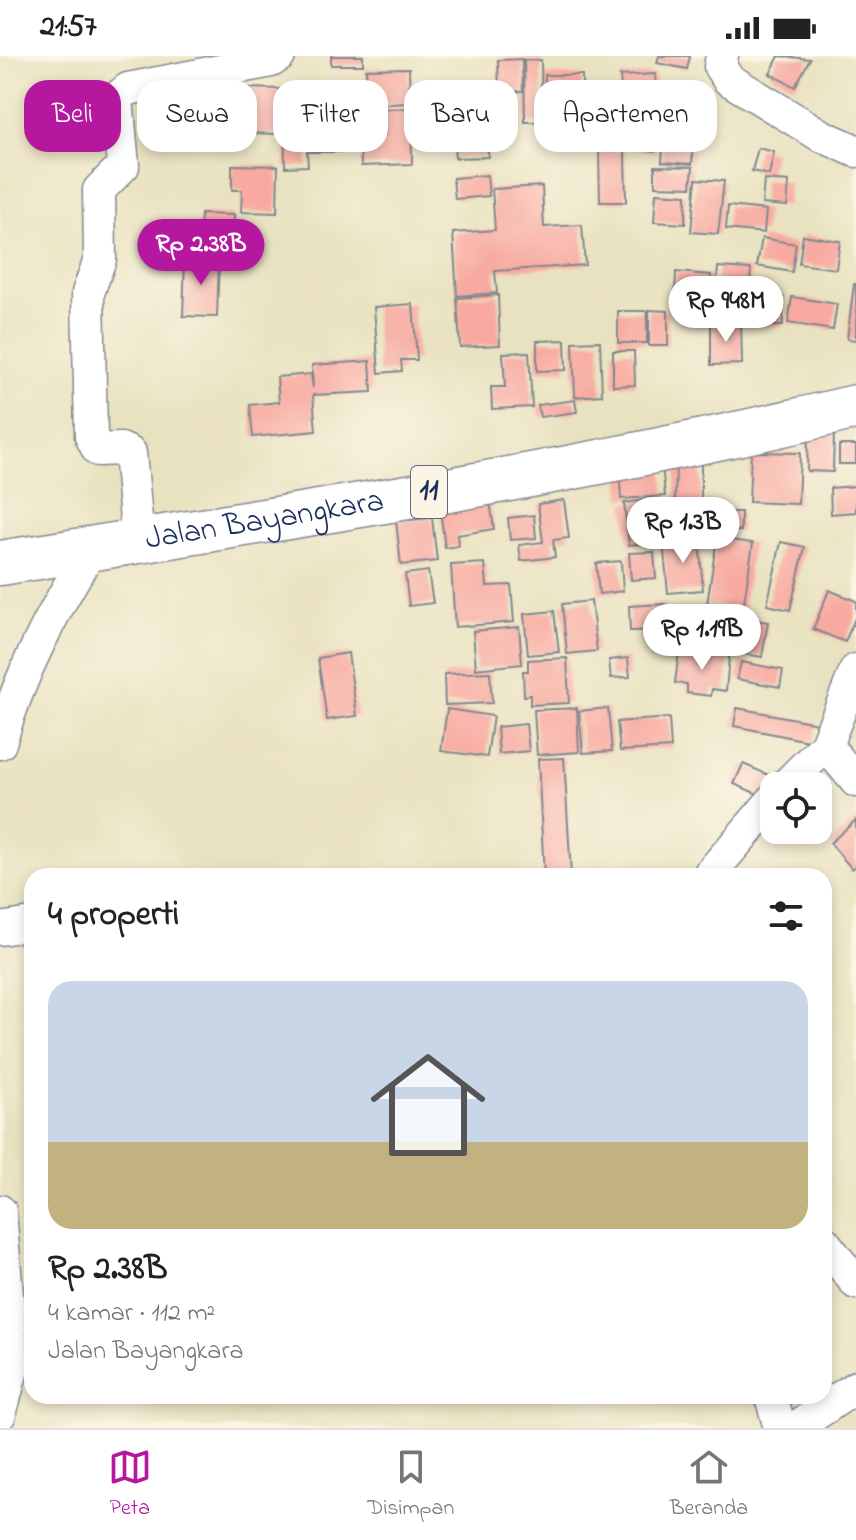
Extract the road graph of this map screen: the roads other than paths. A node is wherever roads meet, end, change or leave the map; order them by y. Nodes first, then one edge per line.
1 (279, 56) edge
2 (722, 56) edge
3 (856, 151) edge
4 (856, 407) edge
5 (138, 541) junction
6 (92, 548) junction
7 (0, 563) edge
8 (856, 670) edge
9 (0, 743) edge
10 (826, 745) junction
11 (799, 772) edge
12 (856, 781) edge
13 (760, 815) edge
14 (715, 868) edge
15 (24, 925) edge
16 (0, 929) edge
17 (0, 1211) edge
18 (832, 1252) edge
19 (856, 1283) edge
20 (856, 1387) edge
21 (832, 1403) edge
22 (773, 1404) edge
23 (831, 1404) edge
24 (0, 1414) edge
25 (780, 1428) edge
26 (795, 1428) edge

1 - 5 street
2 - 3 street
4 - 5 highway, Jalan Bayangkara / 11
5 - 6 highway, Jalan Bayangkara / 11
6 - 7 highway, Jalan Bayangkara / 11
6 - 9 street
8 - 10 street
10 - 11 street
10 - 12 street
13 - 14 street
15 - 16 street
17 - 24 street
18 - 19 street
20 - 21 street
22 - 25 street
23 - 26 street

